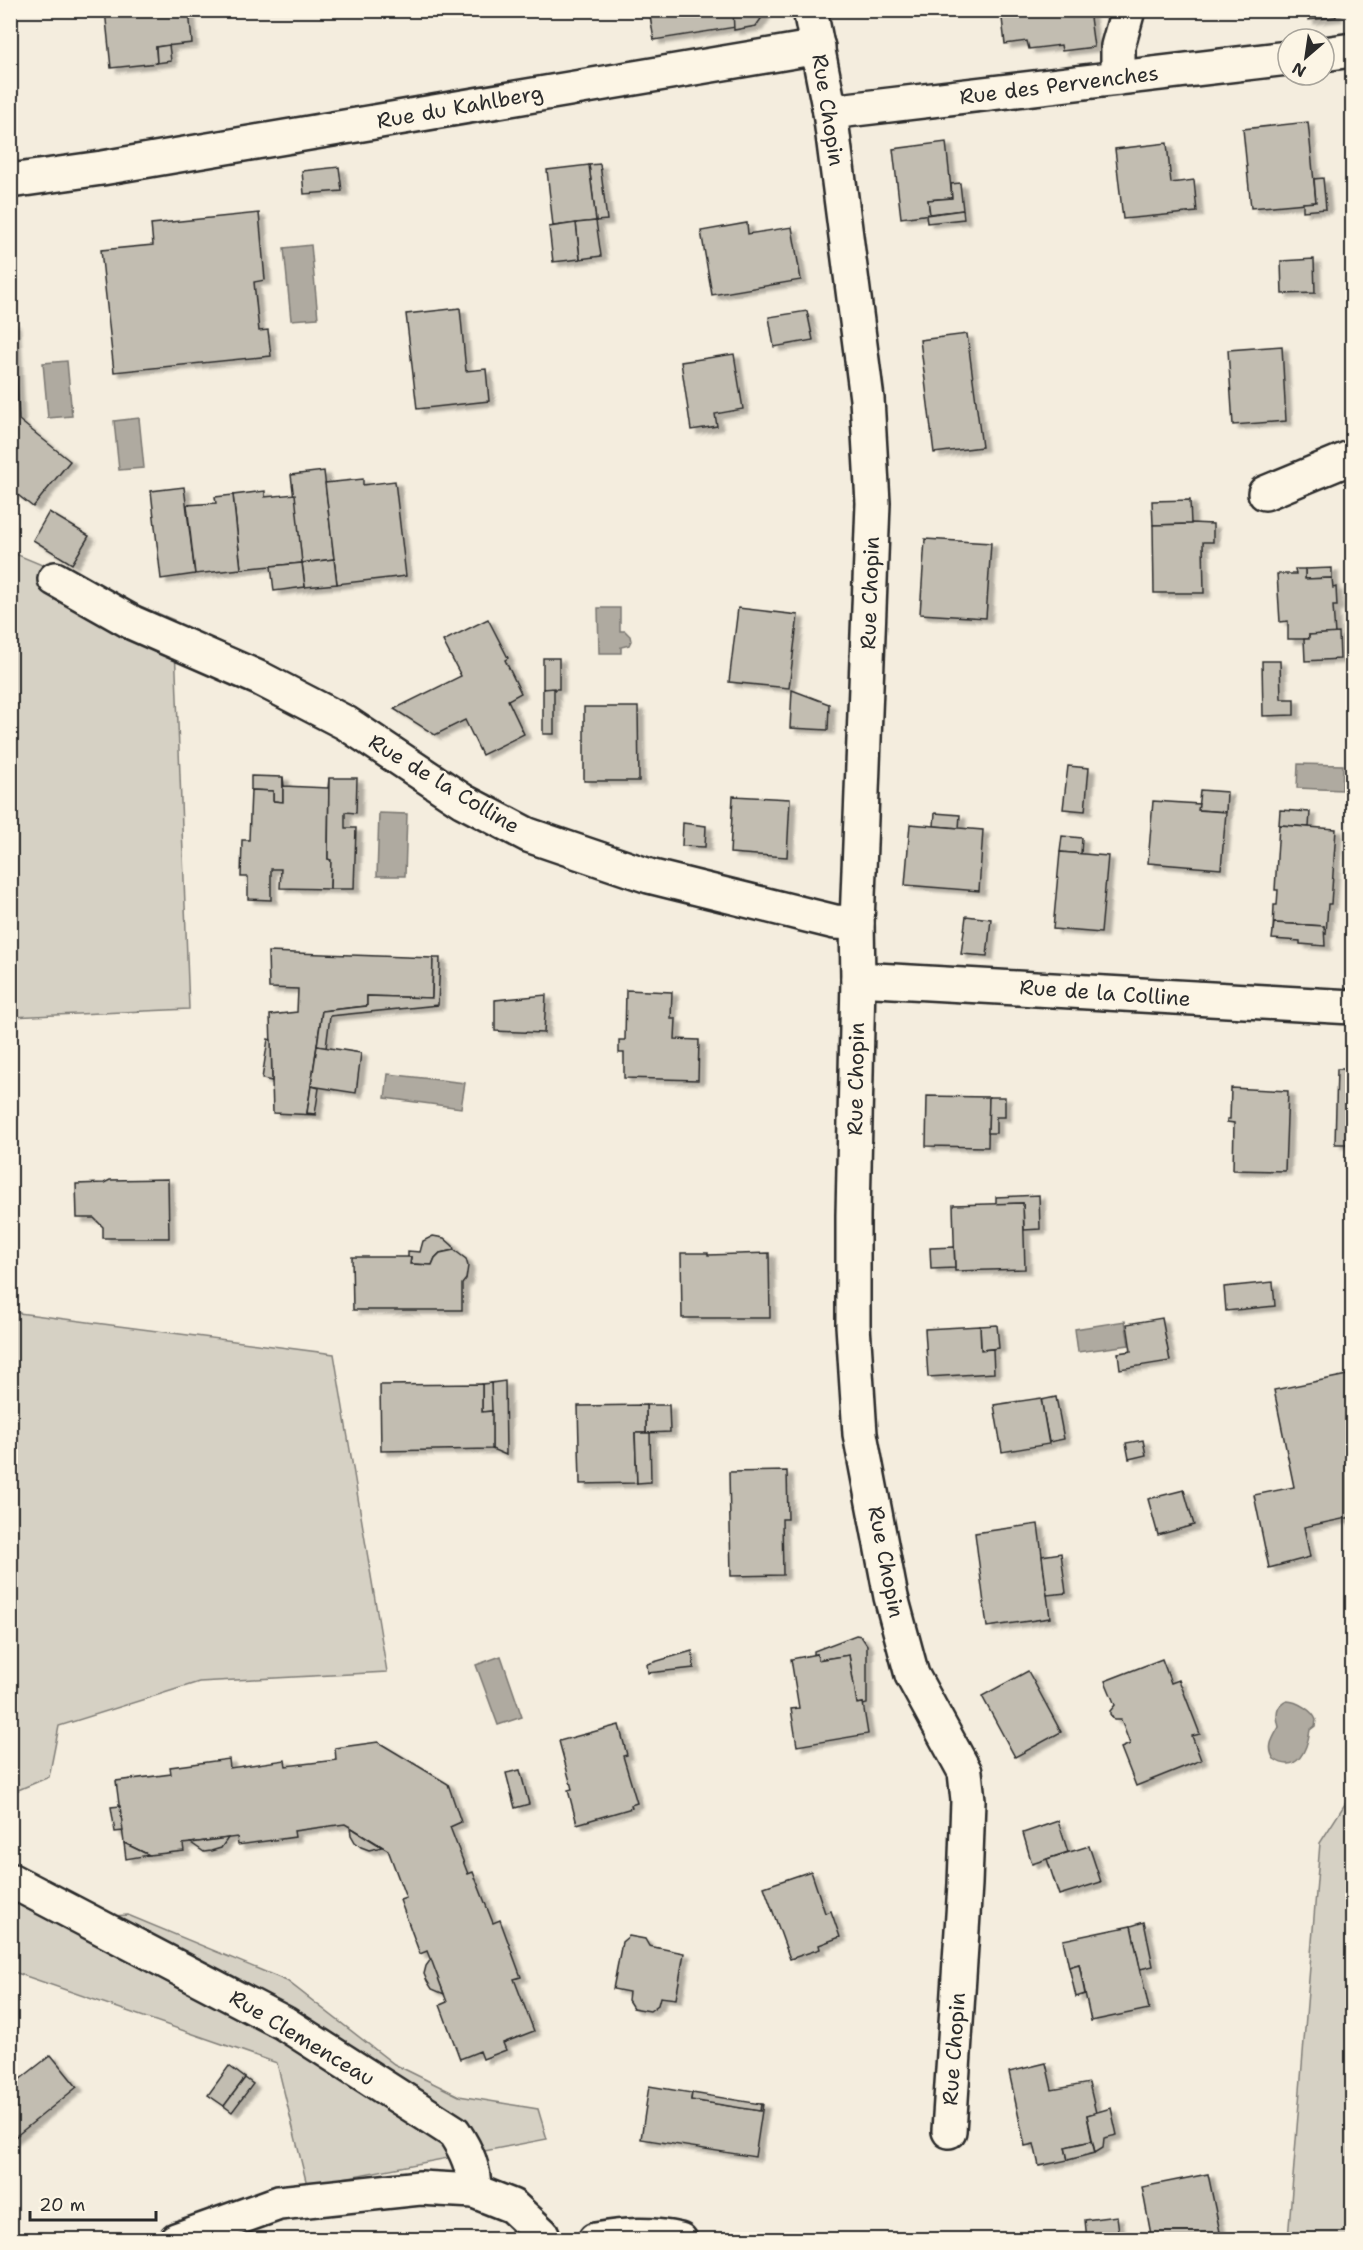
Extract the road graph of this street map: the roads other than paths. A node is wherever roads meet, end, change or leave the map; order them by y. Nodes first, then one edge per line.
1 (810, 10) edge
2 (1128, 10) edge
3 (818, 47) junction
4 (1353, 50) edge
5 (1336, 52) edge
6 (1276, 59) edge
7 (1118, 78) junction
8 (830, 112) junction
9 (10, 181) edge
10 (1353, 457) edge
11 (1265, 493) dead end
12 (55, 579) dead end
13 (857, 923) junction
14 (858, 979) junction
15 (1353, 1007) edge
16 (10, 1880) edge
17 (949, 2131) dead end
18 (474, 2191) junction
19 (176, 2240) edge
20 (544, 2240) edge
21 (596, 2240) edge
22 (680, 2240) edge

1 - 3 street, Rue Chopin
2 - 7 street
3 - 8 street, Rue Chopin
3 - 9 street, Rue du Kahlberg
4 - 5 street
6 - 7 street, Rue des Pervenches
7 - 8 street, Rue des Pervenches
8 - 13 street, Rue Chopin
10 - 11 street
12 - 13 street, Rue de la Colline
13 - 14 street, Rue Chopin
14 - 15 street, Rue de la Colline
14 - 17 street, Rue Chopin
16 - 18 street, Rue Clemenceau
18 - 19 street
18 - 20 street
21 - 22 street

